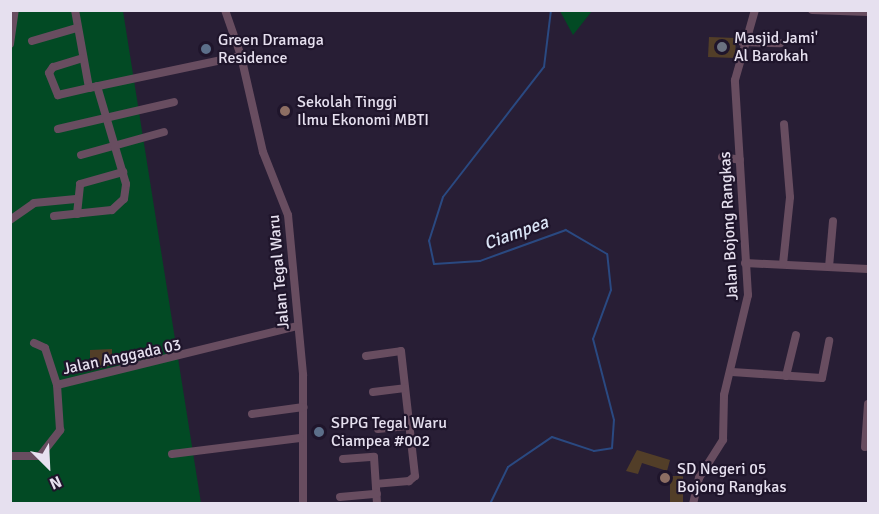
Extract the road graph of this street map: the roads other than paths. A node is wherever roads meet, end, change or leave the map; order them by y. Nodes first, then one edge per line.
1 (15, 10) edge
2 (75, 10) edge
3 (225, 10) edge
4 (755, 10) edge
5 (812, 10) edge
6 (868, 12) edge
7 (77, 28) junction
8 (12, 32) edge
9 (32, 42) dead end
10 (742, 42) junction
11 (780, 43) dead end
12 (10, 44) edge
13 (241, 56) junction
14 (82, 58) junction
15 (93, 87) junction
16 (174, 102) dead end
17 (106, 117) junction
18 (784, 124) dead end
19 (58, 129) dead end
20 (164, 132) dead end
21 (116, 146) junction
22 (81, 155) dead end
23 (722, 158) dead end
24 (740, 160) junction
25 (123, 172) junction
26 (76, 199) junction
27 (77, 214) junction
28 (54, 216) dead end
29 (10, 220) edge
30 (833, 221) dead end
31 (745, 263) junction
32 (783, 264) junction
33 (829, 267) junction
34 (868, 269) edge
35 (297, 326) junction
36 (796, 335) dead end
37 (829, 341) dead end
38 (34, 343) dead end
39 (366, 356) dead end
40 (732, 372) junction
41 (786, 376) junction
42 (57, 385) junction
43 (405, 388) junction
44 (373, 392) dead end
45 (304, 407) junction
46 (868, 407) edge
47 (252, 414) dead end
48 (409, 426) junction
49 (378, 429) dead end
50 (300, 438) junction
51 (865, 447) dead end
52 (172, 454) dead end
53 (10, 456) edge
54 (343, 459) dead end
55 (376, 484) junction
56 (377, 494) junction
57 (340, 497) dead end
58 (303, 504) edge
59 (377, 504) edge
60 (693, 504) edge

1 - 8 street
2 - 7 street
3 - 13 street, Jalan Tegal Waru
4 - 10 street, Jalan Bojong Rangkas
5 - 6 street
7 - 9 street
7 - 14 street
8 - 12 street
10 - 11 street
10 - 24 street, Jalan Bojong Rangkas
13 - 15 street
13 - 35 street, Jalan Tegal Waru
14 - 15 street
14 - 15 street
15 - 17 street
16 - 17 street
17 - 19 street
17 - 21 street
18 - 32 street
20 - 21 street
21 - 22 street
21 - 25 street
23 - 24 street
24 - 31 street, Jalan Bojong Rangkas
25 - 26 street
25 - 27 street
26 - 27 street
26 - 29 street
27 - 28 street
30 - 33 street
31 - 32 street
31 - 40 street, Jalan Bojong Rangkas
32 - 33 street
33 - 34 street
35 - 42 street, Jalan Anggada 03
35 - 45 street, Jalan Tegal Waru
36 - 41 street
37 - 41 street
38 - 42 street
39 - 43 street
40 - 41 street
40 - 60 street, Jalan Bojong Rangkas
42 - 53 street, Jalan Anggada 03
43 - 44 street
43 - 48 street
45 - 47 street
45 - 50 street, Jalan Tegal Waru
46 - 51 street
48 - 49 street
48 - 55 street
50 - 52 street
50 - 58 street, Jalan Tegal Waru
54 - 55 street
55 - 56 street
56 - 57 street
56 - 59 street

